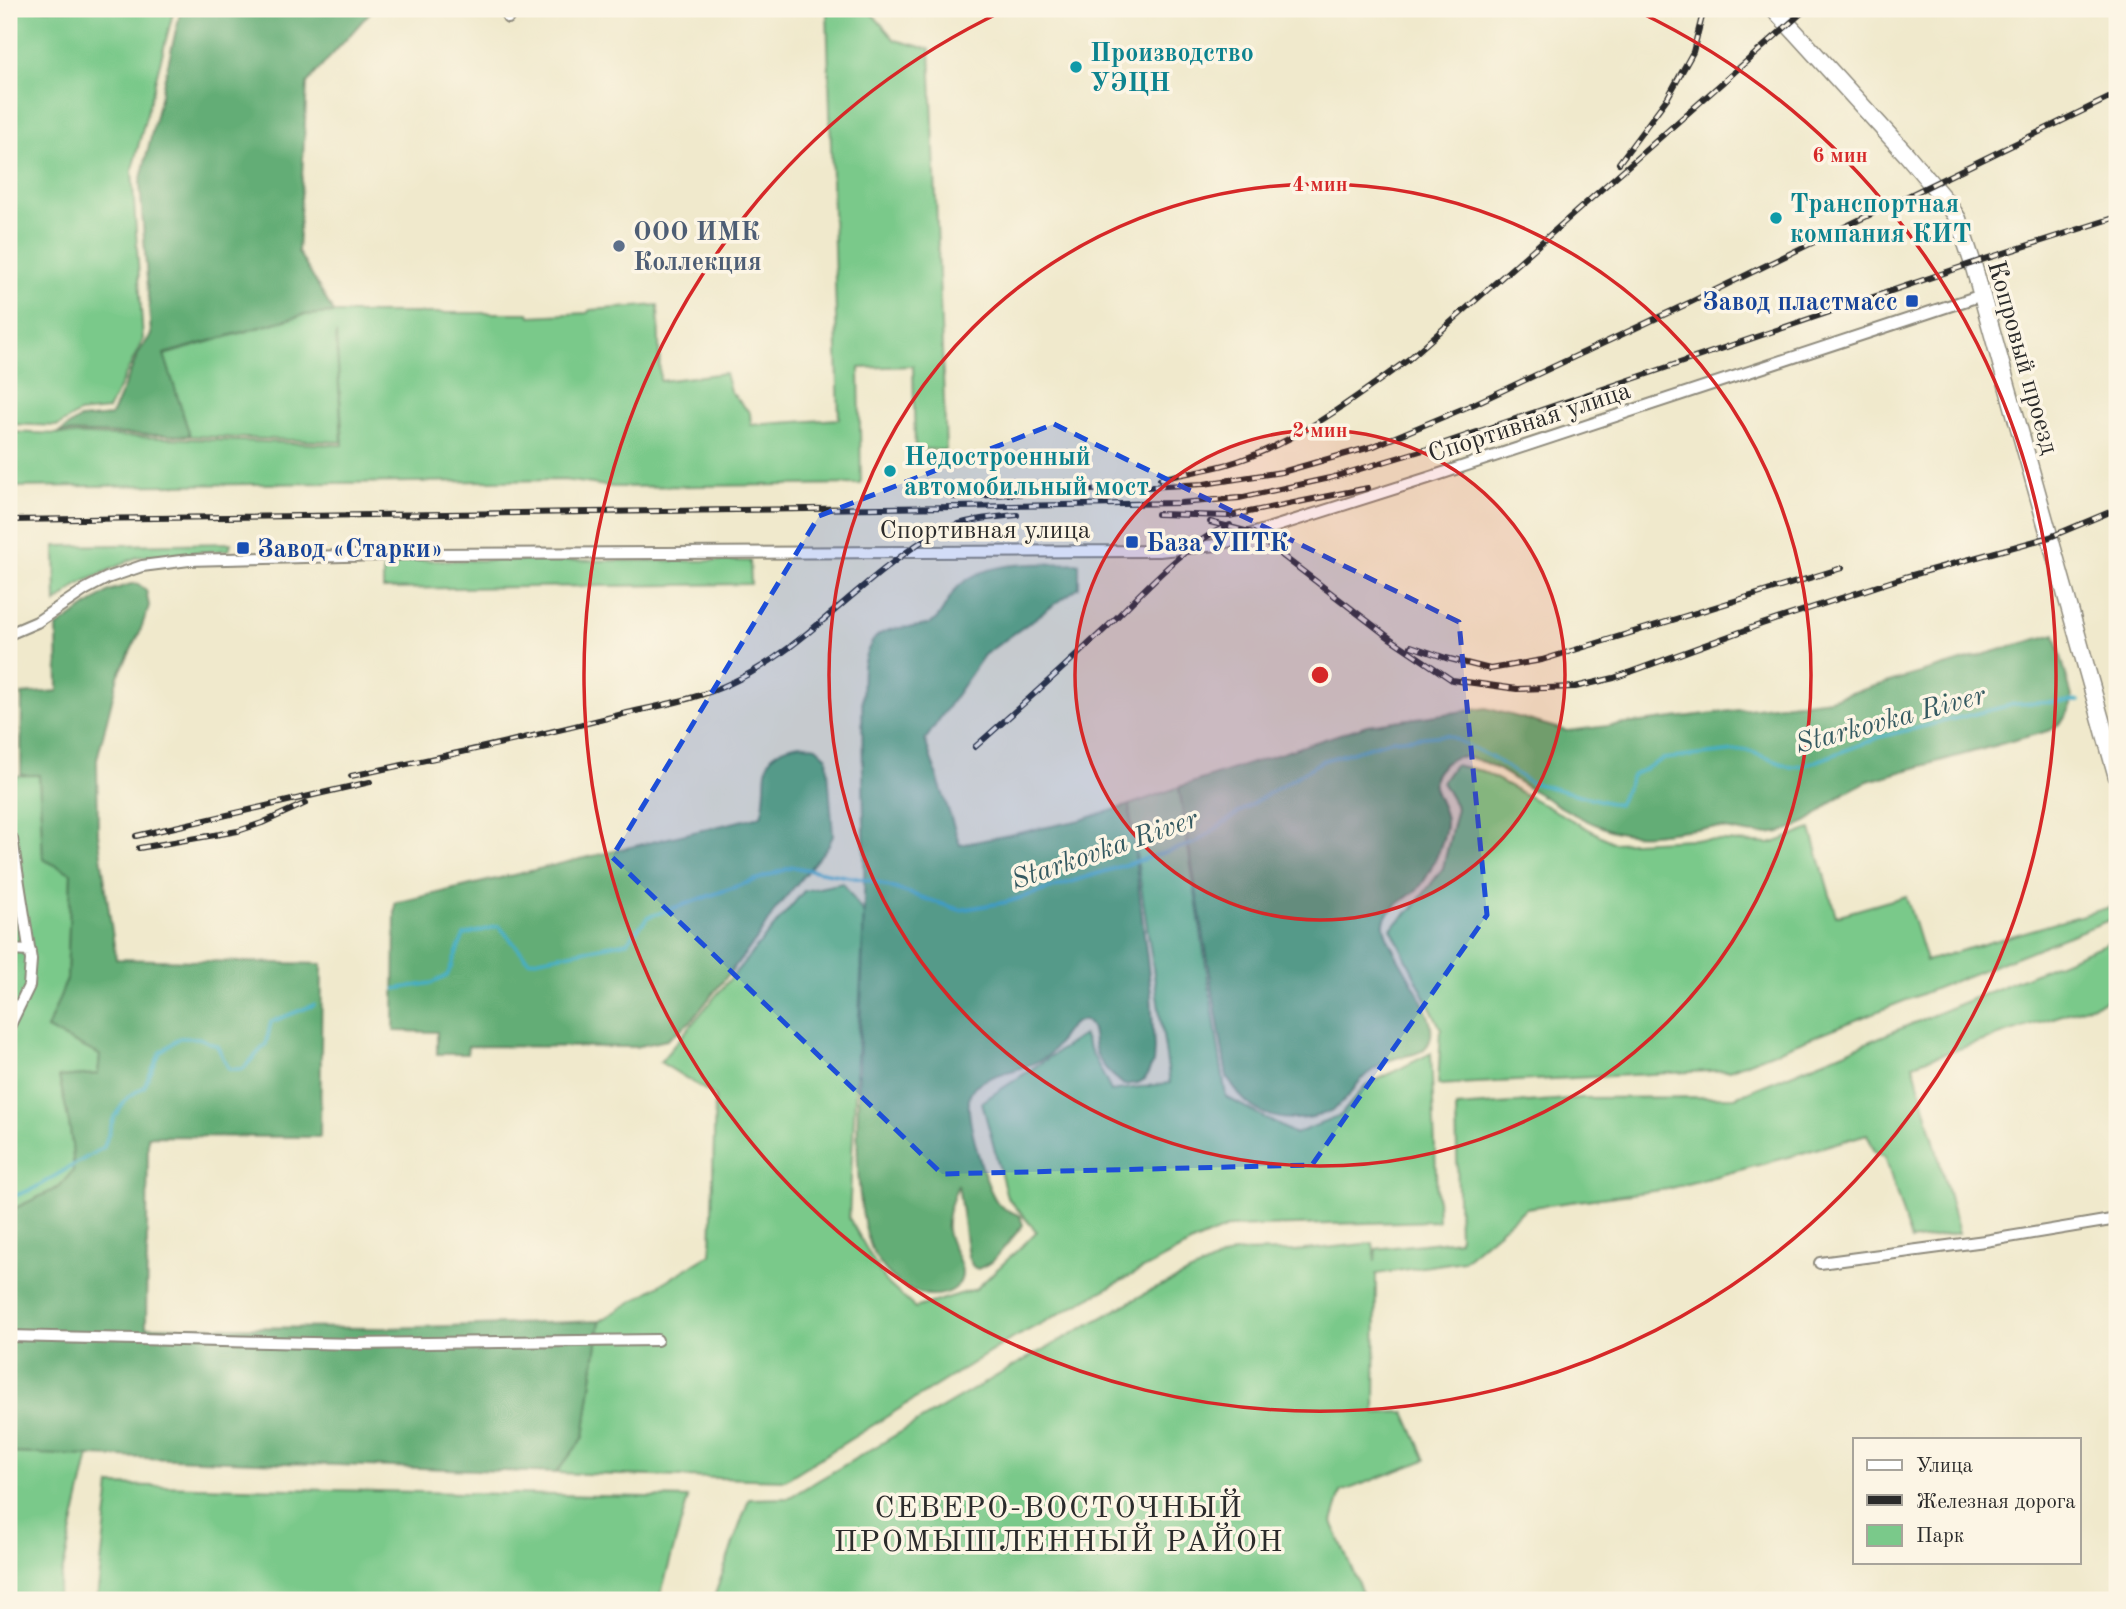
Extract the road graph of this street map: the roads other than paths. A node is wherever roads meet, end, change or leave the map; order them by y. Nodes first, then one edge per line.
1 (1774, 9) edge
2 (1982, 295) junction
3 (9, 634) edge
4 (2117, 777) edge
5 (12, 839) dead end
6 (9, 950) edge
7 (30, 951) junction
8 (9, 1027) edge
9 (2117, 1219) edge
10 (1820, 1262) dead end
11 (9, 1336) edge
12 (657, 1340) dead end

1 - 2 main road, Копровый проезд
2 - 3 street, Спортивная улица
2 - 4 main road, Копровый проезд
5 - 7 street
6 - 7 street
7 - 8 street
9 - 10 street
11 - 12 street

